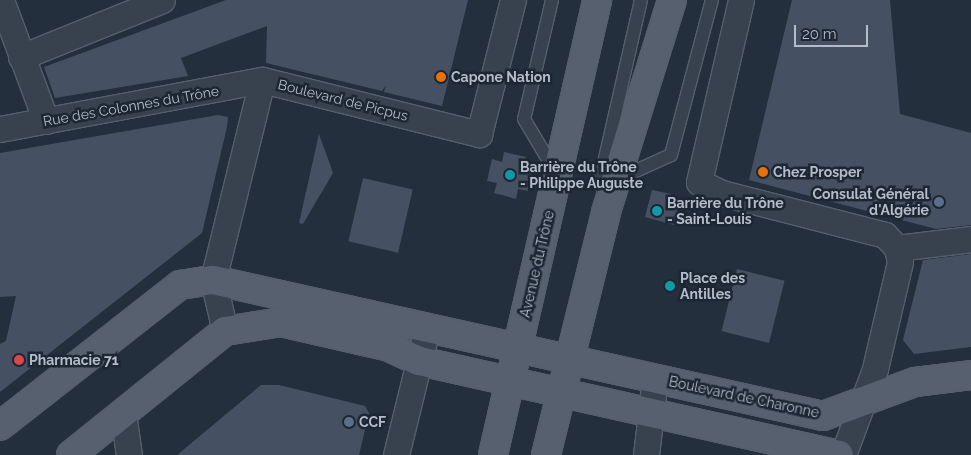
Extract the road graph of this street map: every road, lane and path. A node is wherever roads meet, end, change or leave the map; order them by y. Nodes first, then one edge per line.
1 (1, 0) edge
2 (162, 0) edge
3 (513, 0) edge
4 (552, 0) edge
5 (597, 0) edge
6 (641, 0) edge
7 (672, 0) edge
8 (712, 0) edge
9 (741, 0) edge
10 (21, 57) junction
11 (262, 80) junction
12 (46, 121) junction
13 (0, 129) edge
14 (557, 174) junction
15 (618, 178) junction
16 (606, 212) junction
17 (971, 239) edge
18 (896, 248) junction
19 (213, 280) junction
20 (427, 329) junction
21 (225, 331) junction
22 (543, 354) junction
23 (419, 362) junction
24 (971, 375) edge
25 (655, 378) junction
26 (510, 382) junction
27 (561, 393) junction
28 (863, 401) junction
29 (123, 413) junction
30 (654, 414) junction
31 (0, 426) edge
32 (71, 455) edge
33 (129, 455) edge
34 (396, 455) edge
35 (493, 455) edge
36 (546, 455) edge
37 (646, 455) edge
38 (839, 455) edge
39 (843, 455) edge

1 - 10 street
2 - 10 street
3 - 11 street, Boulevard de Picpus
4 - 14 lane
5 - 14 main road, Avenue du Trône
6 - 16 lane
7 - 15 main road, Avenue du Trône
8 - 15 lane
9 - 18 street
10 - 12 street
11 - 12 street, Rue des Colonnes du Trône
11 - 19 street, Boulevard de Picpus
12 - 13 street, Rue des Colonnes du Trône
14 - 22 main road, Avenue du Trône
15 - 16 main road, Avenue du Trône
16 - 22 main road, Avenue du Trône
17 - 18 street
18 - 28 street
19 - 20 main road
19 - 21 street, Boulevard de Picpus
19 - 31 main road
20 - 22 main road
20 - 23 street
21 - 23 main road
21 - 29 main road
22 - 25 main road, Boulevard de Charonne
22 - 26 main road, Avenue du Trône
22 - 27 main road, Avenue du Trône
23 - 26 main road
23 - 34 street
24 - 28 main road, Boulevard de Charonne
25 - 28 main road, Boulevard de Charonne
25 - 30 street
26 - 27 main road
26 - 35 main road, Avenue du Trône
27 - 30 main road
27 - 36 main road, Avenue du Trône
28 - 39 street
29 - 32 main road
29 - 33 street
30 - 37 street
30 - 38 main road

